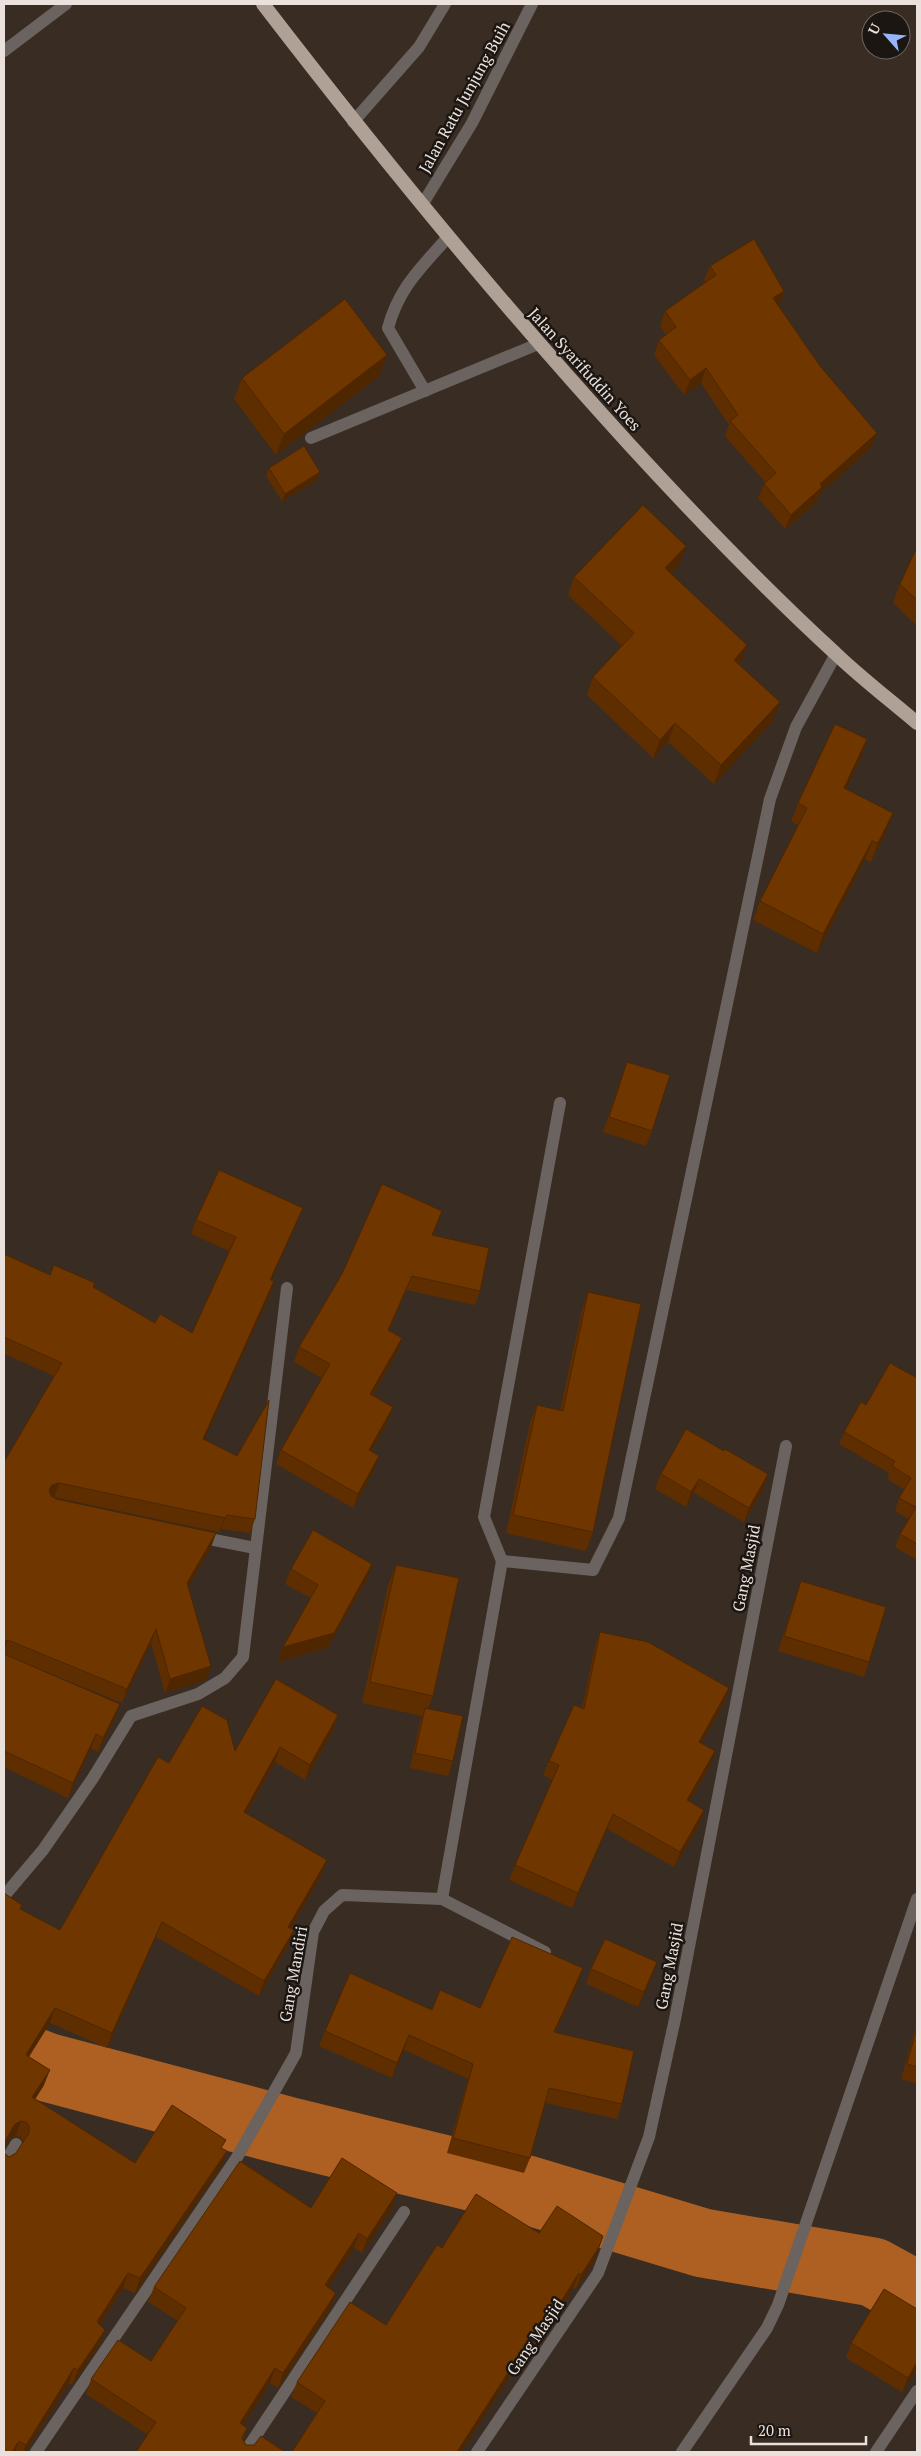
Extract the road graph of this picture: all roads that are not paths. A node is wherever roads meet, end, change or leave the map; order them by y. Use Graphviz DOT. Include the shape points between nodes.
graph roads {
  1 [pos="66,4"];
  2 [pos="263,4"];
  3 [pos="445,4"];
  4 [pos="532,4"];
  5 [pos="4,50"];
  6 [pos="353,122"];
  7 [pos="422,205"];
  8 [pos="448,237"];
  9 [pos="538,344"];
  10 [pos="425,391"];
  11 [pos="311,438"];
  12 [pos="836,654"];
  13 [pos="917,723"];
  14 [pos="560,1103"];
  15 [pos="287,1288"];
  16 [pos="786,1446"];
  17 [pos="182,1534"];
  18 [pos="255,1548"];
  19 [pos="502,1561"];
  20 [pos="4,1896"];
  21 [pos="442,1899"];
  22 [pos="917,1899"];
  23 [pos="552,1956"];
  24 [pos="16,2144"];
  25 [pos="4,2164"];
  26 [pos="404,2212"];
  27 [pos="917,2390"];
  28 [pos="36,2452"];
  29 [pos="246,2452"];
  30 [pos="477,2452"];
  31 [pos="682,2452"];
  32 [pos="876,2452"];
  1 -- 5 [label="street"];
  2 -- 6 [label="highway, Jalan Syarifuddin Yoes"];
  3 -- 6 [label="street" via="419,47"];
  4 -- 7 [label="street, Jalan Ratu Junjung Buih" via="472,123"];
  6 -- 7 [label="highway, Jalan Syarifuddin Yoes"];
  7 -- 8 [label="highway, Jalan Syarifuddin Yoes"];
  8 -- 9 [label="highway, Jalan Syarifuddin Yoes"];
  8 -- 10 [label="street" via="404,287 393,308 388,328"];
  9 -- 10 [label="street"];
  9 -- 12 [label="highway, Jalan Syarifuddin Yoes" via="696,517"];
  10 -- 11 [label="street"];
  12 -- 13 [label="highway, Jalan Syarifuddin Yoes"];
  12 -- 19 [label="street" via="796,727 770,799 620,1518 593,1570"];
  14 -- 19 [label="street" via="484,1517"];
  15 -- 18 [label="street"];
  16 -- 30 [label="street, Gang Masjid" via="649,2138 598,2272"];
  17 -- 18 [label="street"];
  18 -- 20 [label="street" via="243,1658 225,1678 198,1694 126,1714 93,1778 43,1850"];
  19 -- 21 [label="street"];
  21 -- 23 [label="street, Gang Mandiri"];
  21 -- 28 [label="street, Gang Mandiri" via="342,1895 324,1911 313,1932 296,2053 236,2159"];
  22 -- 31 [label="street" via="778,2305 766,2328"];
  24 -- 25 [label="street"];
  26 -- 29 [label="street"];
  27 -- 32 [label="street"];
}
